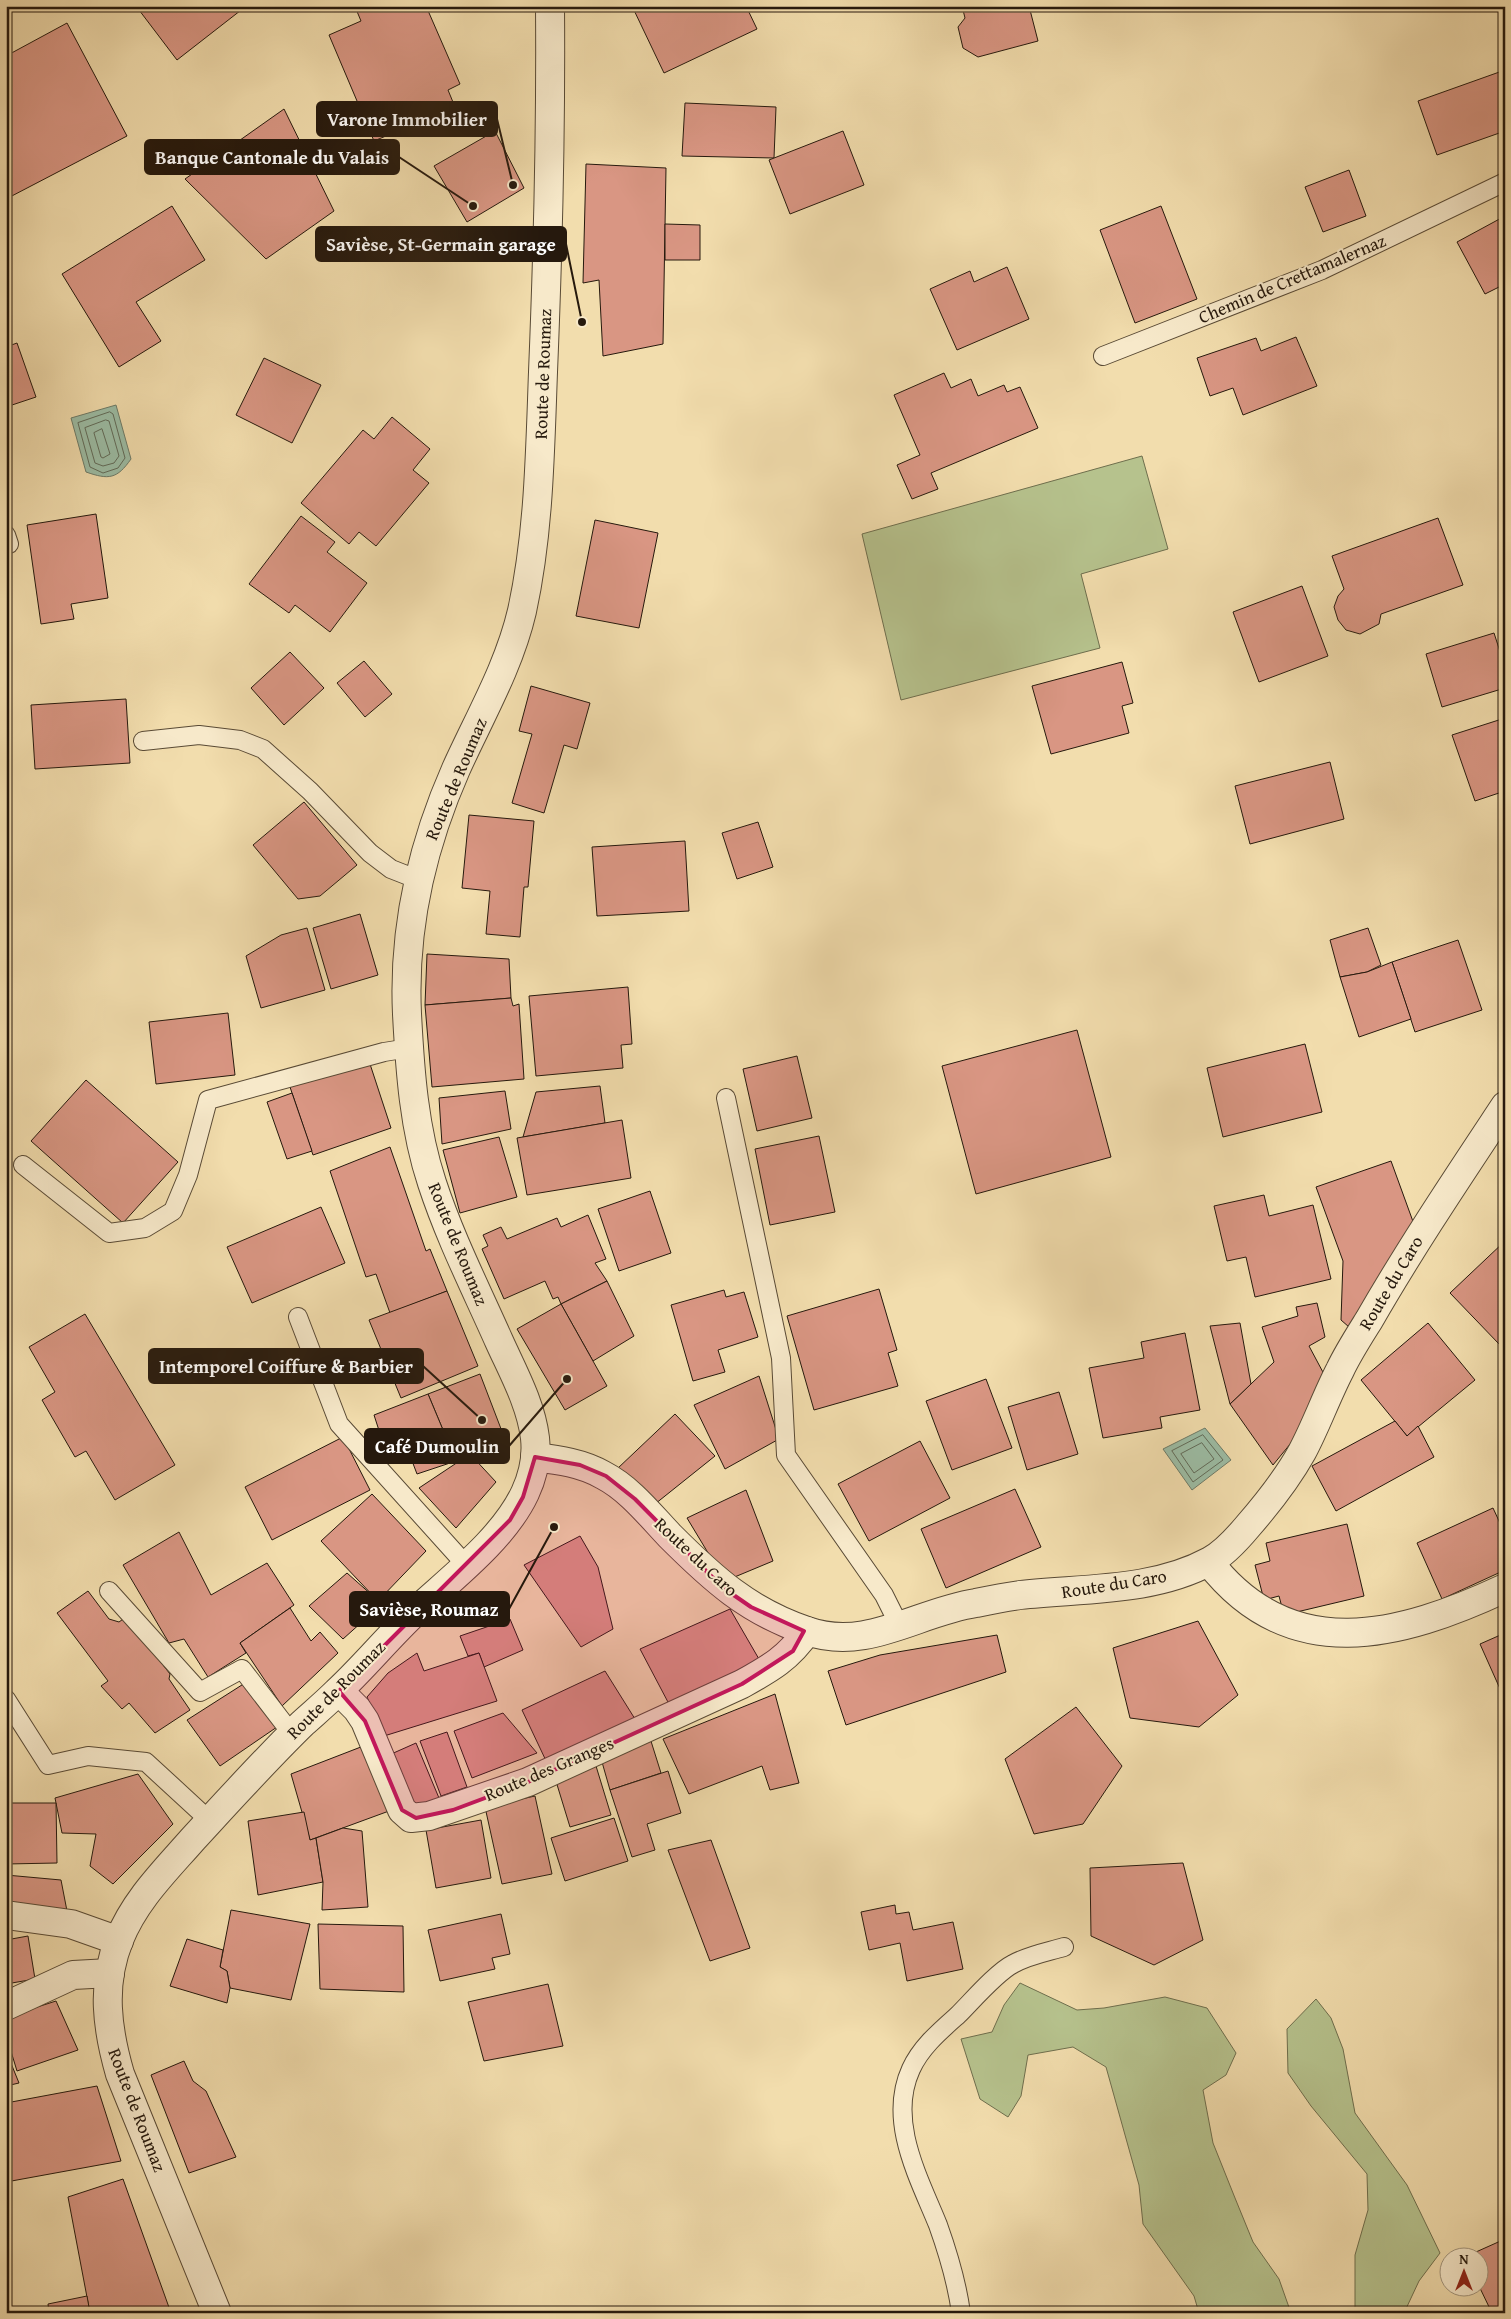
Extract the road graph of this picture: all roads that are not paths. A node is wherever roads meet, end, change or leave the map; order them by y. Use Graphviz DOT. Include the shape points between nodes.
graph roads {
  1 [pos="550,6"];
  2 [pos="1505,182"];
  3 [pos="1103,356"];
  4 [pos="6,535"];
  5 [pos="6,544"];
  6 [pos="143,740"];
  7 [pos="419,880"];
  8 [pos="410,1048"];
  9 [pos="726,1098"];
  10 [pos="1505,1106"];
  11 [pos="23,1164"];
  12 [pos="298,1318"];
  13 [pos="535,1457"];
  14 [pos="1209,1562"];
  15 [pos="466,1564"];
  16 [pos="1505,1588"];
  17 [pos="109,1591"];
  18 [pos="899,1625"];
  19 [pos="806,1631"];
  20 [pos="339,1691"];
  21 [pos="6,1699"];
  22 [pos="292,1734"];
  23 [pos="210,1821"];
  24 [pos="6,1915"];
  25 [pos="119,1941"];
  26 [pos="1064,1947"];
  27 [pos="110,1973"];
  28 [pos="6,2006"];
  29 [pos="217,2313"];
  30 [pos="961,2313"];
  1 -- 7 [label="street, Route de Roumaz" via="551,131 536,528 520,620 505,662 448,789"];
  2 -- 3 [label="lane, Chemin de Crettamalernaz" via="1322,270"];
  4 -- 5 [label="lane" via="9,544"];
  6 -- 7 [label="lane" via="199,734 240,740 263,749 310,791 370,853 391,869"];
  7 -- 8 [label="street, Route de Roumaz" via="408,954"];
  8 -- 11 [label="lane" via="384,1052 208,1100 188,1175 173,1211 145,1228 109,1233"];
  8 -- 13 [label="street, Route de Roumaz" via="418,1128 433,1185 454,1241 524,1399 534,1430"];
  9 -- 18 [label="lane" via="781,1358 786,1455 884,1595"];
  10 -- 14 [label="street, Route du Caro" via="1437,1209 1340,1369 1301,1453 1279,1489 1237,1538"];
  12 -- 15 [label="lane" via="339,1424"];
  13 -- 15 [label="street, Route de Roumaz" via="524,1497 510,1520"];
  13 -- 19 [label="street, Route du Caro" via="580,1465 606,1476 635,1499 722,1586 751,1607"];
  14 -- 16 [label="street" via="1237,1594 1263,1613 1295,1627 1329,1633 1375,1630 1420,1621"];
  14 -- 18 [label="street, Route du Caro" via="1179,1574 1134,1584 1070,1593 1021,1595 967,1604"];
  15 -- 20 [label="street, Route de Roumaz" via="405,1621"];
  17 -- 22 [label="lane" via="200,1692 242,1669"];
  18 -- 19 [label="street, Route du Caro" via="850,1639"];
  19 -- 20 [label="street, Route des Granges" via="793,1651 742,1684 528,1782 453,1810 416,1818 408,1817 402,1810 365,1721"];
  20 -- 22 [label="street, Route de Roumaz"];
  21 -- 23 [label="lane" via="48,1765 88,1756 146,1762"];
  22 -- 23 [label="street, Route de Roumaz"];
  23 -- 25 [label="street, Route de Roumaz" via="133,1909"];
  24 -- 25 [label="street" via="71,1924"];
  25 -- 27 [label="street, Route de Roumaz"];
  26 -- 30 [label="lane" via="1011,1964 936,2035 910,2070 903,2120 908,2151 951,2265"];
  27 -- 28 [label="street" via="73,1974"];
  27 -- 29 [label="street, Route de Roumaz" via="109,2037 120,2074"];
}
